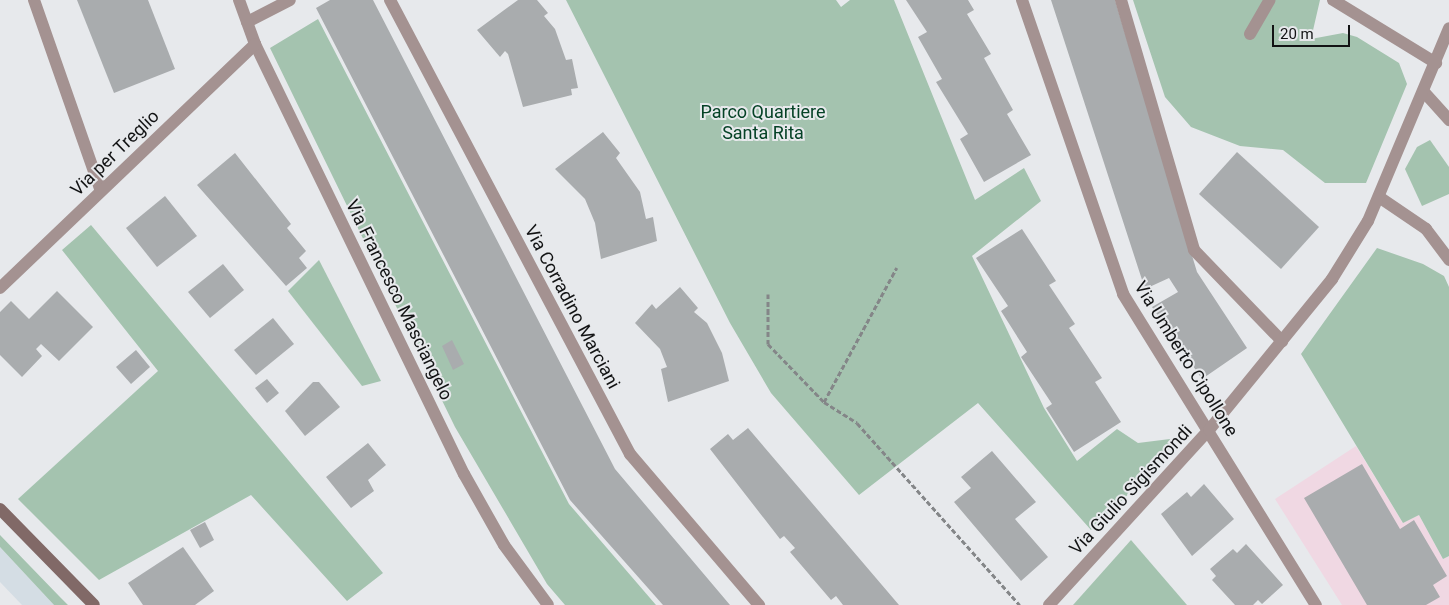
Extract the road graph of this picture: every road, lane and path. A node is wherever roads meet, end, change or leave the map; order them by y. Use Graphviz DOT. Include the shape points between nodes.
graph roads {
  1 [pos="34,0"];
  2 [pos="239,0"];
  3 [pos="290,0"];
  4 [pos="390,0"];
  5 [pos="1022,0"];
  6 [pos="1121,0"];
  7 [pos="1270,0"];
  8 [pos="1333,0"];
  9 [pos="247,22"];
  10 [pos="1449,28"];
  11 [pos="1250,34"];
  12 [pos="255,44"];
  13 [pos="1436,63"];
  14 [pos="1424,92"];
  15 [pos="1449,120"];
  16 [pos="101,191"];
  17 [pos="1379,197"];
  18 [pos="1449,260"];
  19 [pos="897,267"];
  20 [pos="0,288"];
  21 [pos="768,294"];
  22 [pos="1282,341"];
  23 [pos="824,402"];
  24 [pos="1209,430"];
  25 [pos="0,508"];
  26 [pos="94,605"];
  27 [pos="548,605"];
  28 [pos="759,605"];
  29 [pos="1020,605"];
  30 [pos="1048,605"];
  31 [pos="1316,605"];
  1 -- 16 [label="street"];
  2 -- 9 [label="street, Via Francesco Masciangelo"];
  3 -- 9 [label="street"];
  4 -- 28 [label="street, Via Corradino Marciani" via="630,454"];
  5 -- 24 [label="street, Via Umberto Cipollone" via="1123,294"];
  6 -- 22 [label="street" via="1194,250"];
  7 -- 11 [label="street"];
  8 -- 13 [label="street"];
  9 -- 12 [label="street, Via Francesco Masciangelo"];
  10 -- 13 [label="street, Via Giulio Sigismondi"];
  12 -- 16 [label="street, Via per Treglio"];
  12 -- 27 [label="street, Via Francesco Masciangelo" via="464,474 504,545"];
  13 -- 14 [label="street, Via Giulio Sigismondi"];
  14 -- 15 [label="street"];
  14 -- 17 [label="street, Via Giulio Sigismondi"];
  16 -- 20 [label="street, Via per Treglio"];
  17 -- 18 [label="street" via="1426,229"];
  17 -- 22 [label="street, Via Giulio Sigismondi" via="1332,279"];
  19 -- 23 [label="path"];
  21 -- 23 [label="path" via="768,344"];
  22 -- 24 [label="street, Via Giulio Sigismondi"];
  23 -- 29 [label="path" via="856,423"];
  24 -- 30 [label="street, Via Giulio Sigismondi"];
  24 -- 31 [label="street, Via Umberto Cipollone"];
  25 -- 26 [label="main road"];
}
